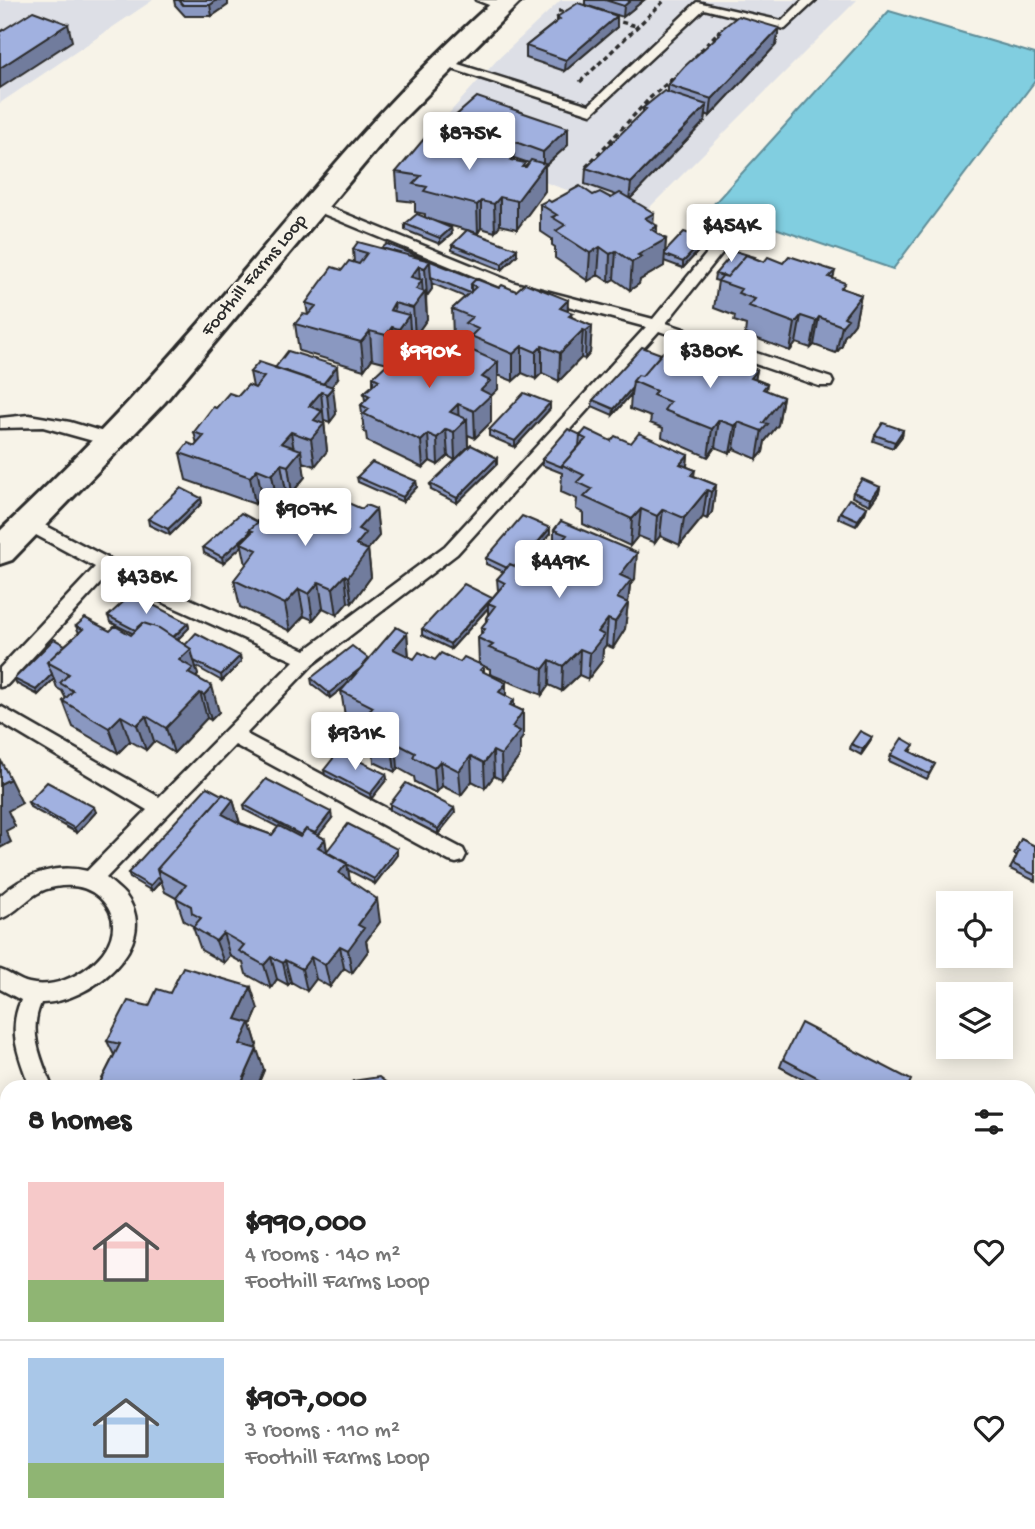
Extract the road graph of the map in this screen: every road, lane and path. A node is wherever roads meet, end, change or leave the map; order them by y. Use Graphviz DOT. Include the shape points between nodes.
graph roads {
  1 [pos="665,0"];
  2 [pos="810,0"];
  3 [pos="498,2"];
  4 [pos="558,11"];
  5 [pos="572,11"];
  6 [pos="613,19"];
  7 [pos="723,23"];
  8 [pos="636,26"];
  9 [pos="440,62"];
  10 [pos="689,63"];
  11 [pos="680,72"];
  12 [pos="577,85"];
  13 [pos="586,167"];
  14 [pos="314,205"];
  15 [pos="717,250"];
  16 [pos="656,325"];
  17 [pos="825,382"];
  18 [pos="0,423"];
  19 [pos="111,440"];
  20 [pos="29,524"];
  21 [pos="0,551"];
  22 [pos="107,565"];
  23 [pos="307,659"];
  24 [pos="0,680"];
  25 [pos="0,713"];
  26 [pos="234,736"];
  27 [pos="163,809"];
  28 [pos="456,855"];
  29 [pos="91,880"];
  30 [pos="0,910"];
  31 [pos="0,979"];
  32 [pos="34,995"];
  33 [pos="38,1080"];
  1 -- 8 [label="path"];
  2 -- 9 [label="lane" via="785,25 701,5 591,110"];
  3 -- 9 [label="street, Foothill Farms Loop"];
  4 -- 5 [label="path"];
  6 -- 8 [label="path"];
  7 -- 10 [label="path"];
  8 -- 12 [label="path"];
  9 -- 14 [label="street, Foothill Farms Loop"];
  11 -- 13 [label="path"];
  14 -- 16 [label="lane" via="510,286"];
  14 -- 19 [label="street, Foothill Farms Loop" via="201,342"];
  15 -- 16 [label="lane"];
  16 -- 17 [label="lane"];
  16 -- 23 [label="lane" via="452,550"];
  18 -- 19 [label="lane" via="35,420"];
  19 -- 20 [label="street, Foothill Farms Loop"];
  20 -- 21 [label="street, Foothill Farms Loop"];
  20 -- 22 [label="lane"];
  22 -- 23 [label="lane"];
  22 -- 24 [label="lane"];
  23 -- 26 [label="lane"];
  25 -- 27 [label="lane"];
  26 -- 27 [label="lane"];
  26 -- 28 [label="lane"];
  27 -- 29 [label="lane"];
  29 -- 30 [label="lane" via="49,878 10,898"];
  29 -- 32 [label="lane" via="108,890 121,912 122,940 113,959 79,988"];
  31 -- 32 [label="lane" via="15,990"];
  32 -- 33 [label="lane" via="24,1013 22,1034"];
}
